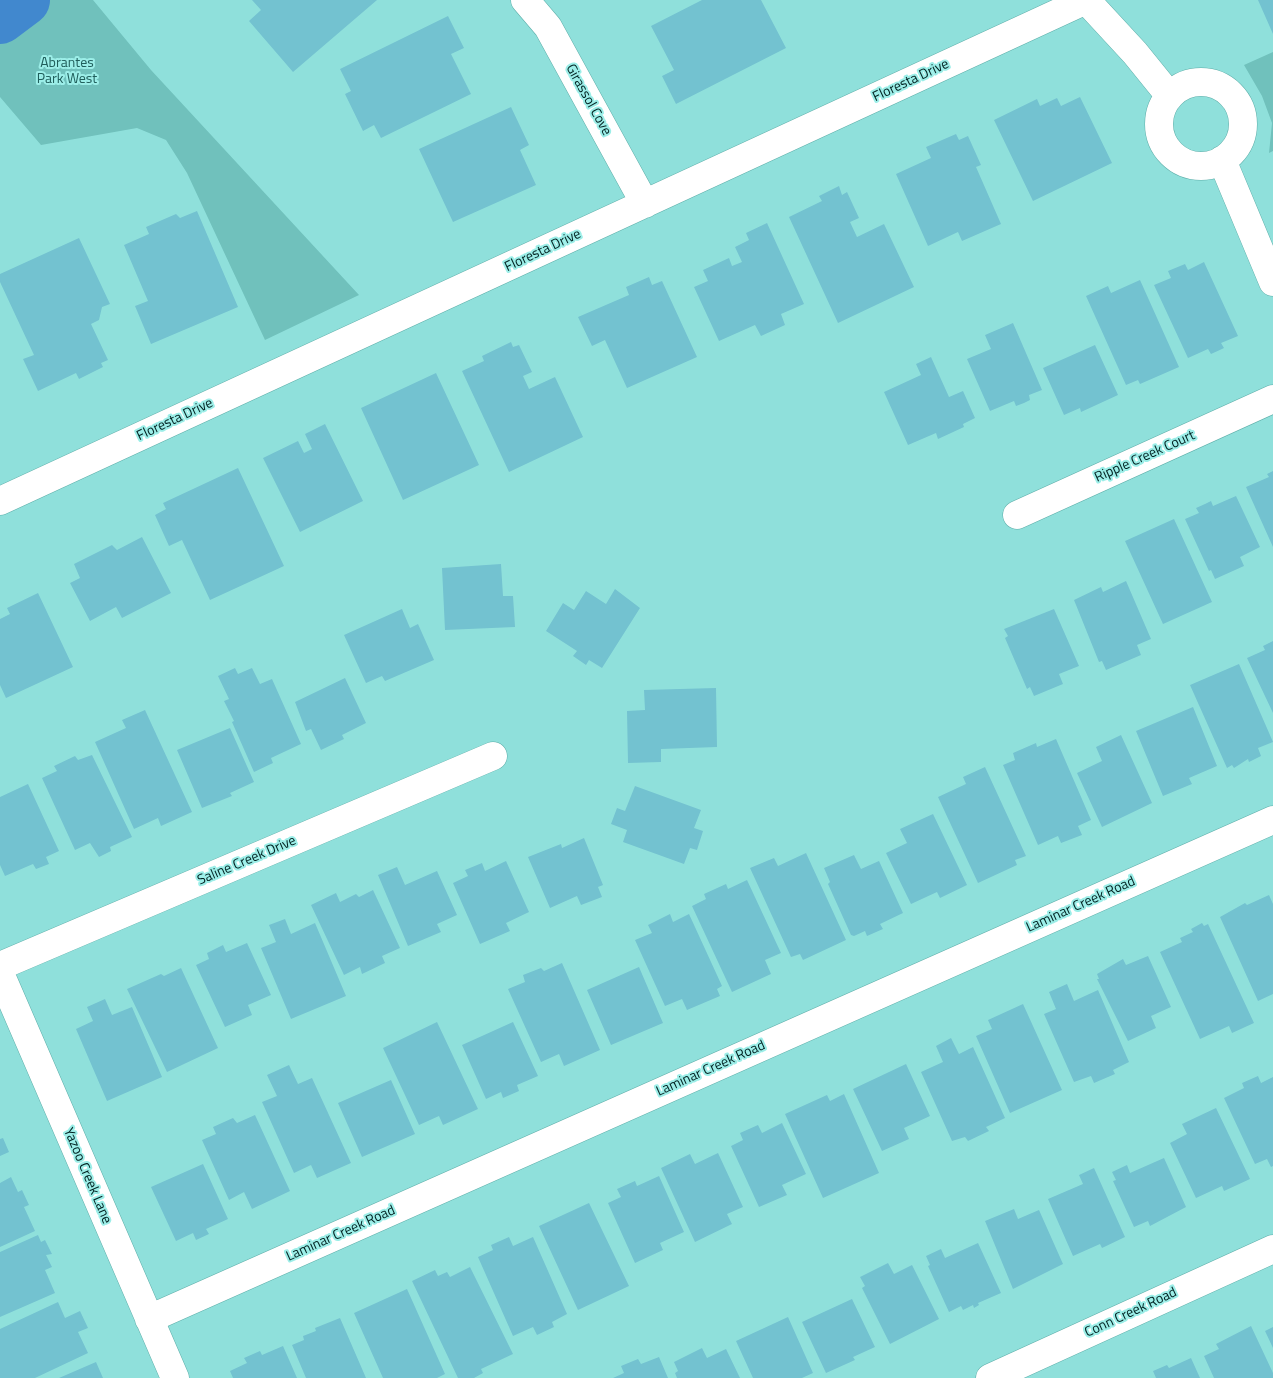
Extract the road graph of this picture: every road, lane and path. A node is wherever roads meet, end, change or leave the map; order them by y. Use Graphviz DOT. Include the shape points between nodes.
graph roads {
  1 [pos="525,0"];
  2 [pos="1086,0"];
  3 [pos="1169,95"];
  4 [pos="1222,160"];
  5 [pos="645,204"];
  6 [pos="1273,282"];
  7 [pos="1273,399"];
  8 [pos="0,501"];
  9 [pos="1017,515"];
  10 [pos="494,756"];
  11 [pos="1273,820"];
  12 [pos="0,966"];
  13 [pos="0,973"];
  14 [pos="1273,1249"];
  15 [pos="149,1319"];
  16 [pos="175,1378"];
  17 [pos="990,1378"];
  1 -- 5 [label="street, Girassol Cove" via="548,27"];
  2 -- 3 [label="street"];
  2 -- 5 [label="street, Floresta Drive"];
  3 -- 4 [label="street" via="1158,119 1164,145 1173,155 1197,166"];
  3 -- 4 [label="street" via="1181,86 1209,82 1223,87 1234,97 1241,109 1243,124 1233,150"];
  4 -- 6 [label="street"];
  5 -- 8 [label="street, Floresta Drive"];
  7 -- 9 [label="street, Ripple Creek Court"];
  10 -- 12 [label="street, Saline Creek Drive"];
  11 -- 15 [label="street, Laminar Creek Road"];
  13 -- 15 [label="street, Yazoo Creek Lane"];
  14 -- 17 [label="street, Conn Creek Road"];
  15 -- 16 [label="street, Yazoo Creek Lane"];
}
